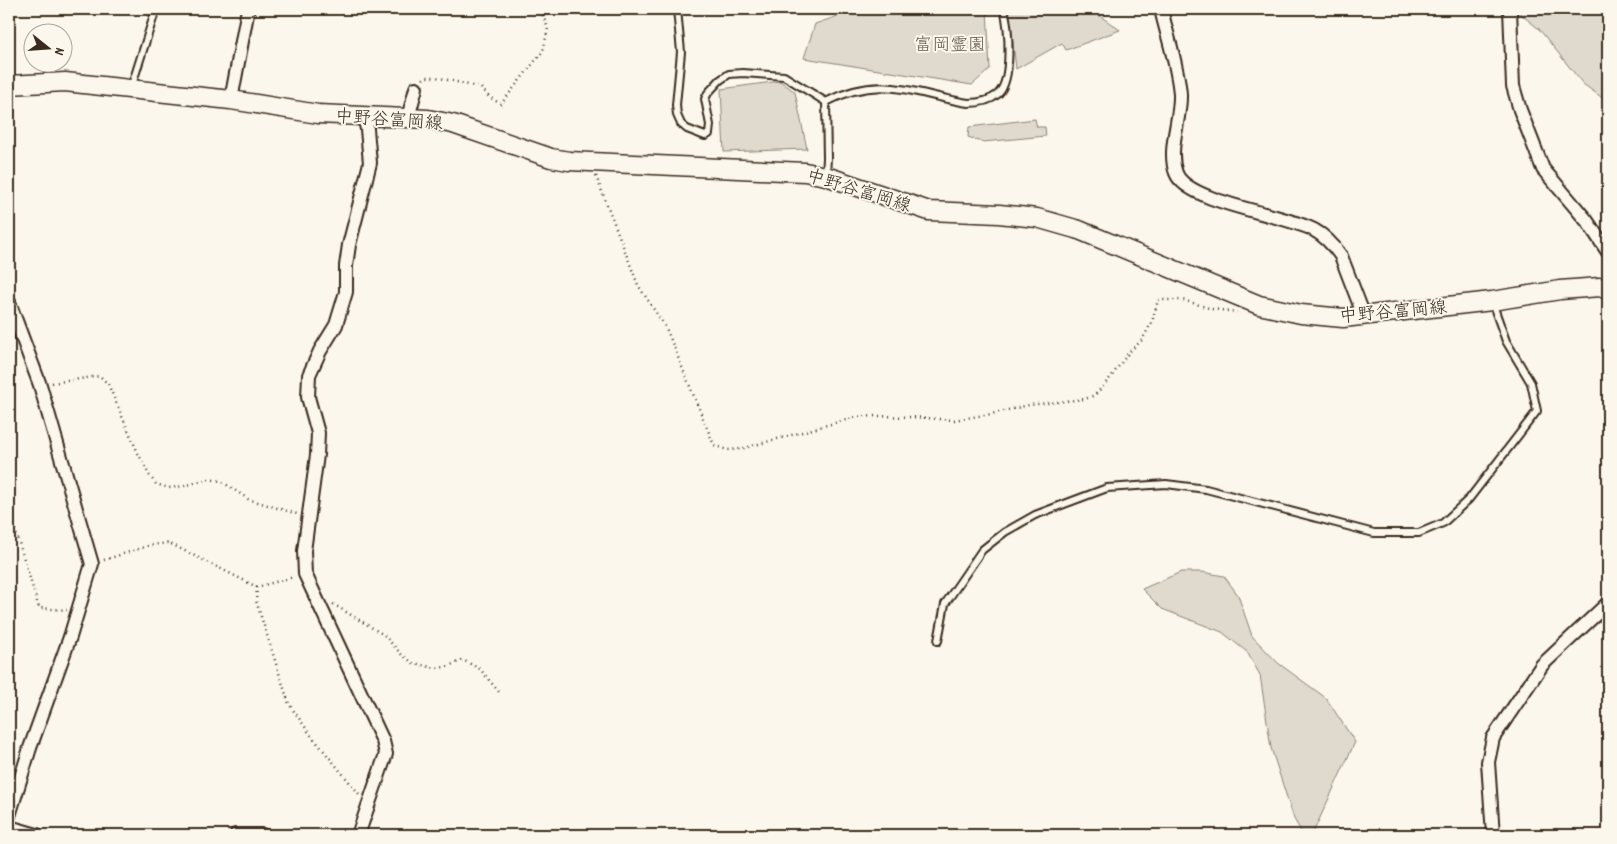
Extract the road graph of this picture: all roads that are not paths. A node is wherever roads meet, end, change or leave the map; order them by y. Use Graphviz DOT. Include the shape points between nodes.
graph roads {
  1 [pos="156,9"];
  2 [pos="248,9"];
  3 [pos="677,9"];
  4 [pos="1004,9"];
  5 [pos="1161,9"];
  6 [pos="1510,9"];
  7 [pos="9,85"];
  8 [pos="416,88"];
  9 [pos="131,90"];
  10 [pos="231,100"];
  11 [pos="826,102"];
  12 [pos="364,117"];
  13 [pos="408,118"];
  14 [pos="826,176"];
  15 [pos="1608,252"];
  16 [pos="1608,290"];
  17 [pos="1492,301"];
  18 [pos="9,302"];
  19 [pos="1364,316"];
  20 [pos="1608,603"];
  21 [pos="938,641"];
  22 [pos="9,816"];
  23 [pos="9,827"];
  24 [pos="37,835"];
  25 [pos="236,835"];
  26 [pos="262,835"];
  27 [pos="358,835"];
  28 [pos="1494,835"];
  1 -- 9 [label="lane"];
  2 -- 10 [label="street"];
  3 -- 11 [label="lane" via="680,52 676,105 681,124 687,129 705,136 709,134 705,99 713,86 729,74 784,76"];
  4 -- 11 [label="lane" via="1008,39 1006,79 999,93 990,99 968,103 896,87 882,87 852,91"];
  5 -- 19 [label="street" via="1178,74 1180,106 1173,154 1176,174 1181,182 1196,193 1313,229 1341,256"];
  6 -- 15 [label="street" via="1513,86 1543,168"];
  7 -- 9 [label="main road, 中野谷富岡線" via="65,82"];
  8 -- 13 [label="street"];
  9 -- 10 [label="main road, 中野谷富岡線"];
  10 -- 12 [label="main road, 中野谷富岡線" via="318,114"];
  11 -- 14 [label="lane"];
  12 -- 13 [label="main road, 中野谷富岡線"];
  12 -- 27 [label="street" via="370,164 349,245 346,292 336,325 309,375 308,398 318,434 304,551 305,574 383,741 386,754"];
  13 -- 14 [label="main road, 中野谷富岡線" via="453,124 550,158 590,163 805,172"];
  14 -- 19 [label="main road, 中野谷富岡線" via="929,211 1037,218 1079,230 1259,305 1344,318"];
  16 -- 17 [label="main road, 中野谷富岡線" via="1560,290"];
  17 -- 19 [label="main road, 中野谷富岡線"];
  17 -- 21 [label="lane" via="1506,341 1531,384 1537,411 1469,499 1443,523 1418,533 1374,534 1206,489 1166,484 1107,488 1035,514 982,550 945,604"];
  18 -- 22 [label="street" via="40,385 92,564"];
  20 -- 28 [label="street" via="1542,665 1494,738 1488,762"];
  23 -- 24 [label="street"];
  25 -- 26 [label="street"];
}
